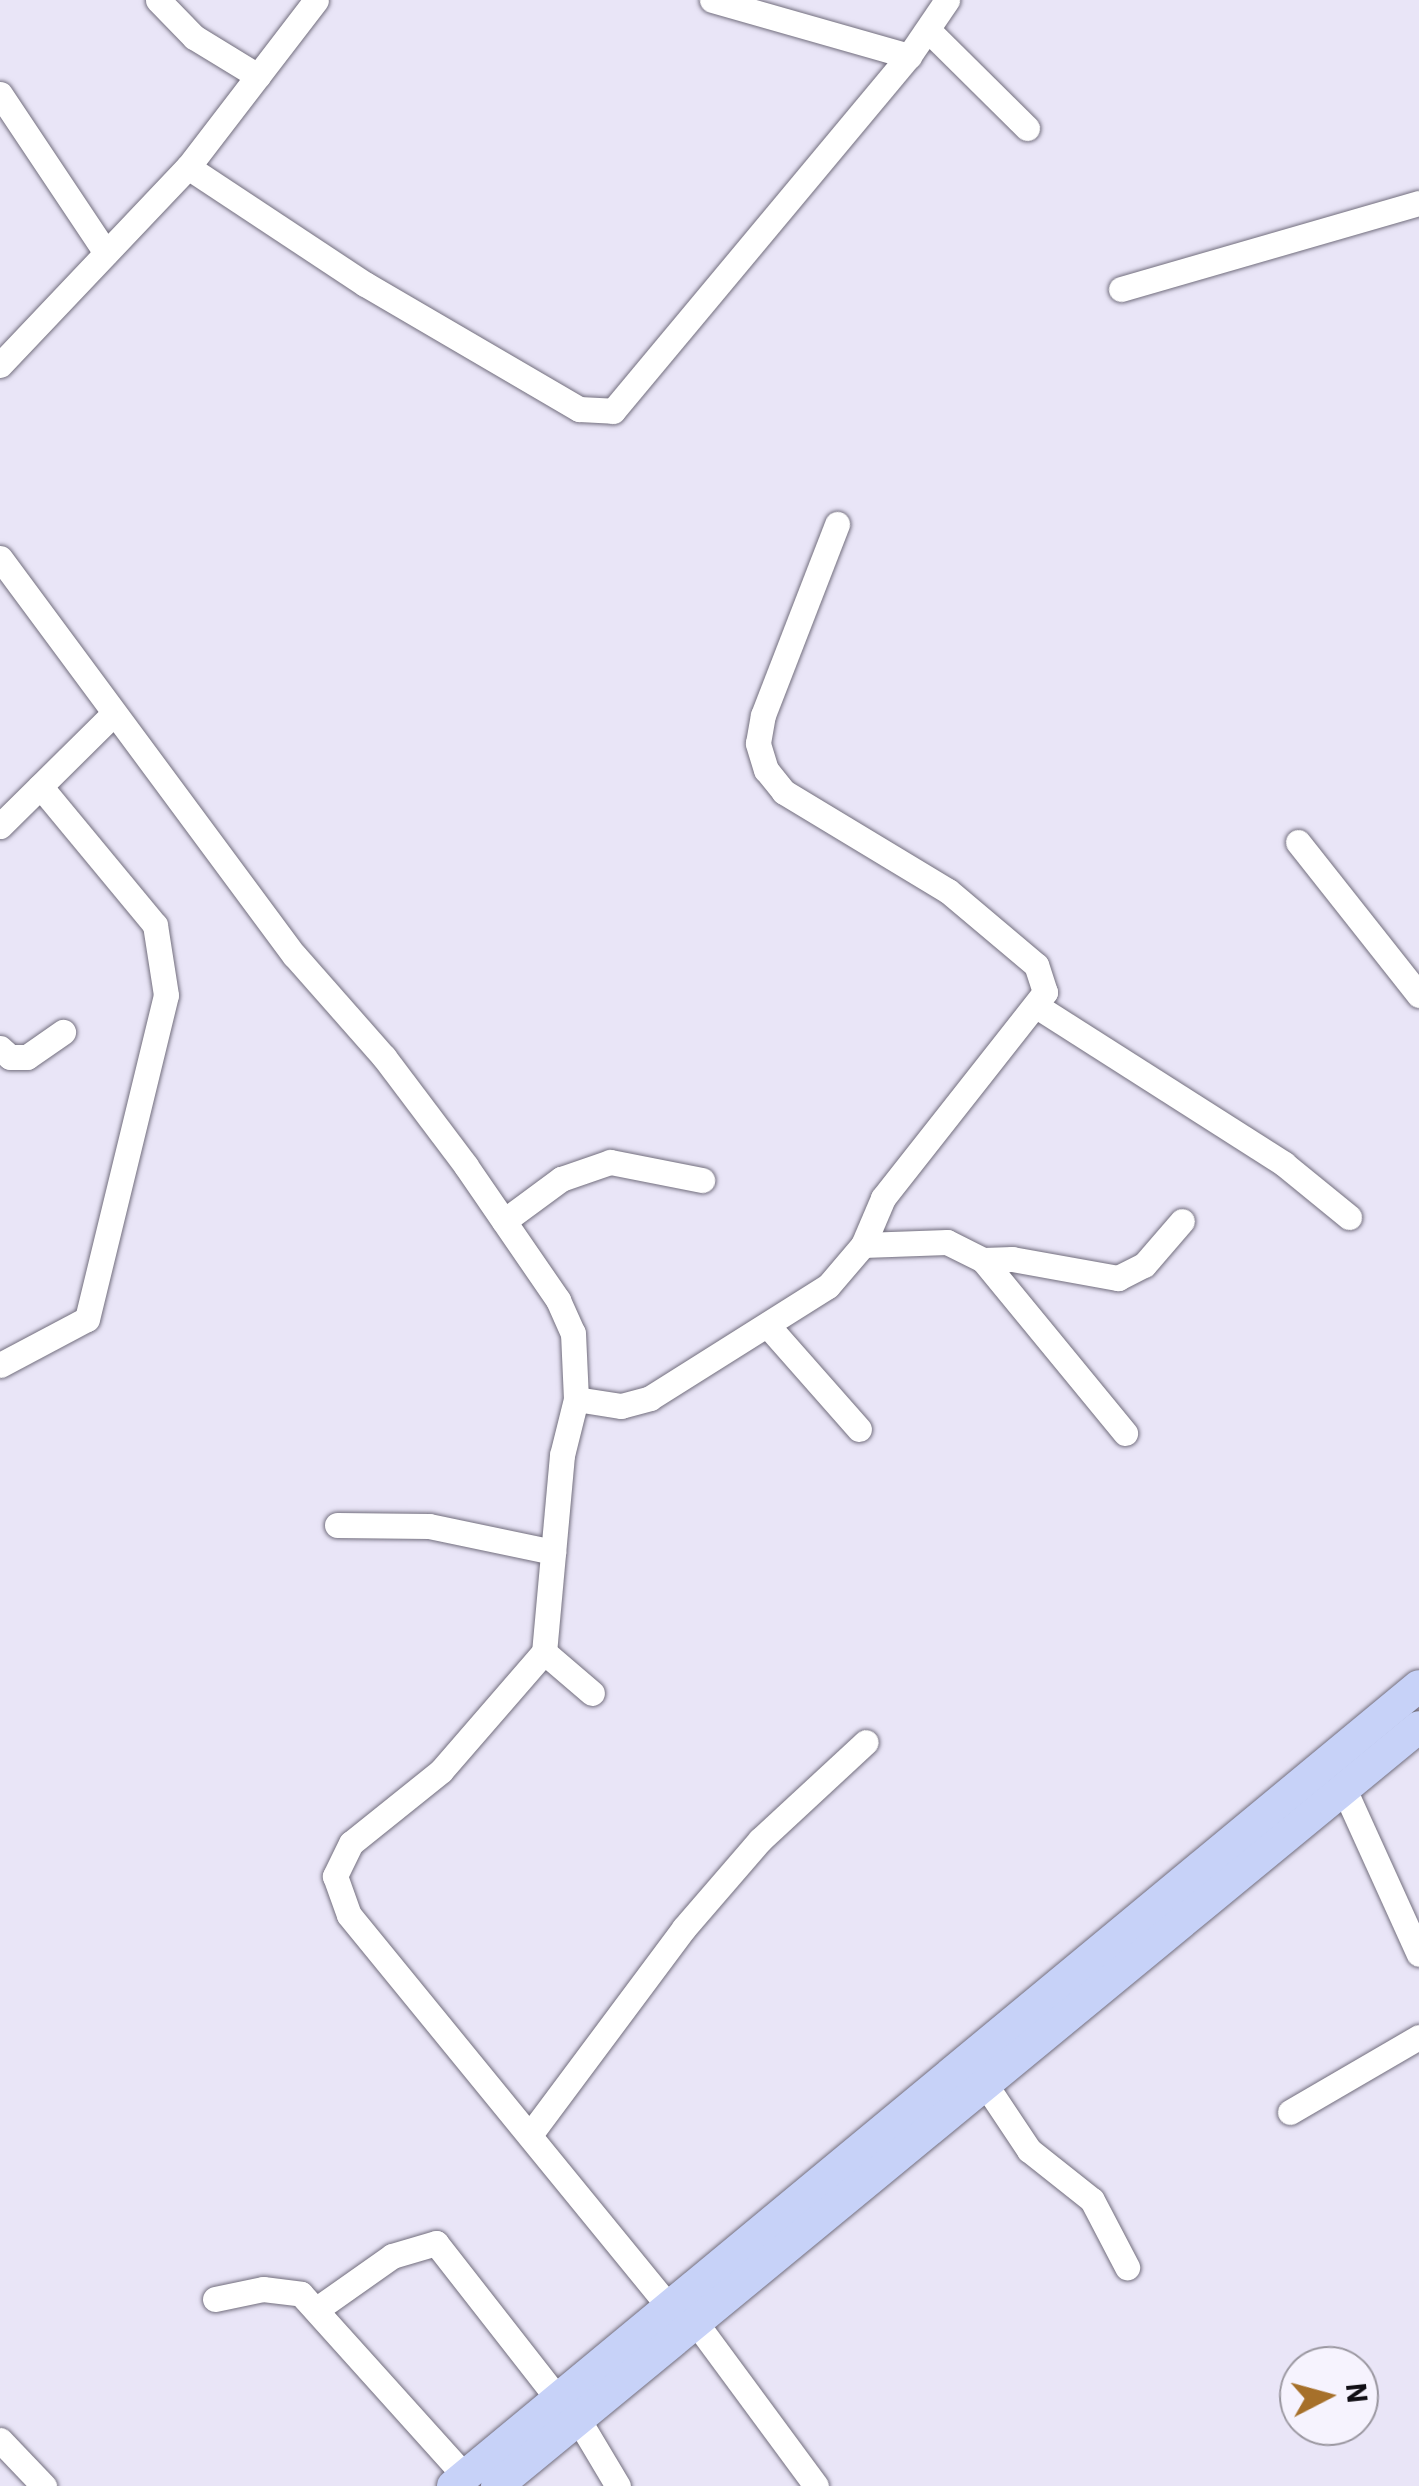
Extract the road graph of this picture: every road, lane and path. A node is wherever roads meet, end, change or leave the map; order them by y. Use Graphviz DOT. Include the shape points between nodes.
graph roads {
  1 [pos="158,0"];
  2 [pos="316,0"];
  3 [pos="712,0"];
  4 [pos="947,0"];
  5 [pos="929,31"];
  6 [pos="909,56"];
  7 [pos="258,76"];
  8 [pos="0,94"];
  9 [pos="1027,128"];
  10 [pos="188,167"];
  11 [pos="1419,203"];
  12 [pos="106,253"];
  13 [pos="1121,289"];
  14 [pos="0,365"];
  15 [pos="837,524"];
  16 [pos="0,558"];
  17 [pos="112,715"];
  18 [pos="40,786"];
  19 [pos="0,826"];
  20 [pos="1298,842"];
  21 [pos="1419,995"];
  22 [pos="1038,1007"];
  23 [pos="64,1032"];
  24 [pos="0,1048"];
  25 [pos="702,1180"];
  26 [pos="1349,1216"];
  27 [pos="504,1221"];
  28 [pos="1182,1221"];
  29 [pos="863,1245"];
  30 [pos="984,1260"];
  31 [pos="770,1327"];
  32 [pos="0,1365"];
  33 [pos="576,1399"];
  34 [pos="859,1430"];
  35 [pos="1125,1433"];
  36 [pos="337,1526"];
  37 [pos="554,1552"];
  38 [pos="544,1652"];
  39 [pos="1419,1686"];
  40 [pos="592,1693"];
  41 [pos="1419,1727"];
  42 [pos="866,1742"];
  43 [pos="1344,1789"];
  44 [pos="1419,1954"];
  45 [pos="1419,2037"];
  46 [pos="987,2087"];
  47 [pos="1290,2112"];
  48 [pos="532,2132"];
  49 [pos="1127,2266"];
  50 [pos="215,2299"];
  51 [pos="317,2309"];
  52 [pos="683,2316"];
  53 [pos="568,2409"];
  54 [pos="0,2440"];
  55 [pos="459,2481"];
  56 [pos="44,2486"];
  57 [pos="497,2486"];
  58 [pos="618,2486"];
  59 [pos="816,2486"];
  1 -- 7 [label="street" via="194,37"];
  2 -- 7 [label="street"];
  3 -- 6 [label="street"];
  4 -- 5 [label="street"];
  5 -- 6 [label="street"];
  5 -- 9 [label="street"];
  6 -- 10 [label="street" via="626,400 596,414 365,284"];
  7 -- 10 [label="street"];
  8 -- 12 [label="street"];
  10 -- 12 [label="street"];
  11 -- 13 [label="street"];
  12 -- 14 [label="street"];
  15 -- 22 [label="street" via="762,714 758,744 766,770 784,792 948,891 1036,965 1045,978"];
  16 -- 17 [label="street"];
  17 -- 18 [label="street"];
  17 -- 27 [label="street" via="295,956 384,1056"];
  18 -- 19 [label="street"];
  18 -- 32 [label="street" via="155,925 166,995 88,1319"];
  20 -- 21 [label="street"];
  22 -- 26 [label="street" via="1284,1164"];
  22 -- 29 [label="street" via="883,1198"];
  23 -- 24 [label="street" via="27,1057 10,1057"];
  25 -- 27 [label="street" via="637,1163 598,1165 561,1179"];
  27 -- 33 [label="street" via="573,1333"];
  28 -- 30 [label="street" via="1144,1265 1118,1278"];
  29 -- 30 [label="street" via="947,1242"];
  29 -- 31 [label="street" via="828,1286"];
  30 -- 35 [label="street"];
  31 -- 33 [label="street" via="650,1398 620,1406"];
  31 -- 34 [label="street"];
  33 -- 37 [label="street" via="562,1455"];
  36 -- 37 [label="street" via="429,1526"];
  37 -- 38 [label="street"];
  38 -- 40 [label="street"];
  38 -- 48 [label="street" via="440,1771 351,1844 335,1876 349,1915"];
  39 -- 52 [label="main road"];
  41 -- 43 [label="main road"];
  42 -- 48 [label="street" via="760,1840 684,1928"];
  43 -- 44 [label="street"];
  43 -- 46 [label="main road"];
  45 -- 47 [label="street"];
  46 -- 49 [label="street" via="1028,2150 1092,2200"];
  46 -- 52 [label="main road"];
  48 -- 52 [label="street"];
  50 -- 51 [label="street" via="283,2289"];
  51 -- 53 [label="street" via="392,2256 436,2243"];
  51 -- 55 [label="street"];
  52 -- 53 [label="main road"];
  52 -- 59 [label="street"];
  53 -- 55 [label="main road"];
  53 -- 57 [label="main road"];
  53 -- 58 [label="street"];
  54 -- 56 [label="street"];
}
